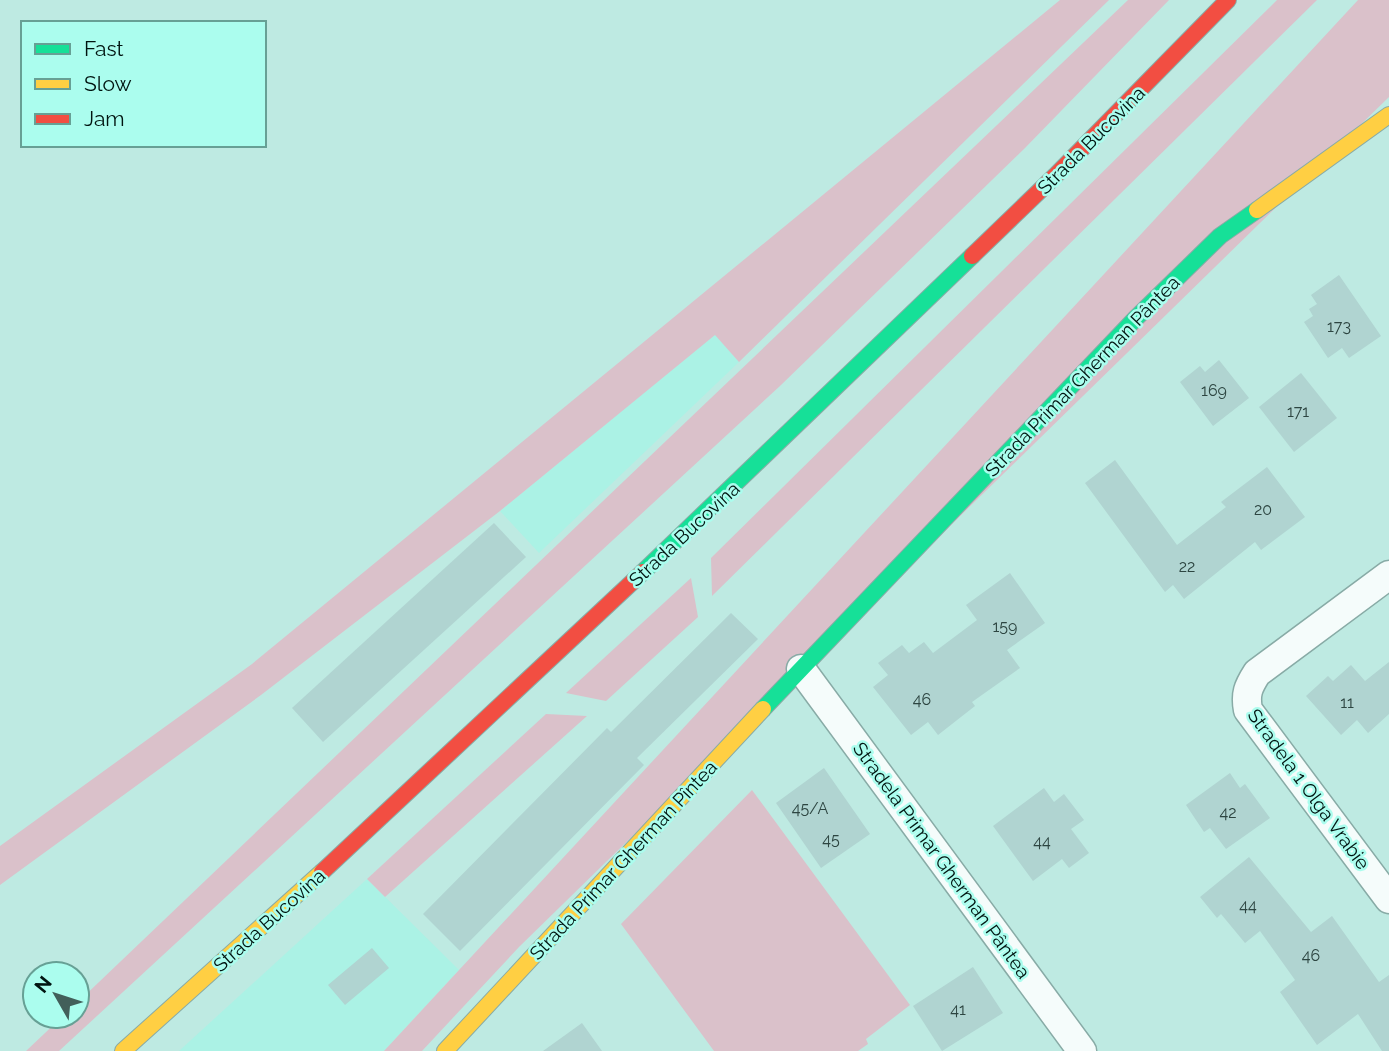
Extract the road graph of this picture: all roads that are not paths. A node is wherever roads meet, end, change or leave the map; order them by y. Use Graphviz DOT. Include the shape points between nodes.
graph roads {
  1 [pos="1228,0"];
  2 [pos="1389,115"];
  3 [pos="1389,575"];
  4 [pos="801,669"];
  5 [pos="1389,899"];
  6 [pos="123,1051"];
  7 [pos="445,1051"];
  8 [pos="1082,1051"];
  1 -- 6 [label="main road, Strada Bucovina" via="1055,176 736,486"];
  2 -- 4 [label="main road, Strada Primar Gherman Pântea" via="1220,236"];
  3 -- 5 [label="street, Stradela 1 Olga Vrabie" via="1257,673 1246,699 1248,710"];
  4 -- 7 [label="main road, Strada Primar Gherman Pîntea"];
  4 -- 8 [label="street, Stradela Primar Gherman Pântea"];
}
